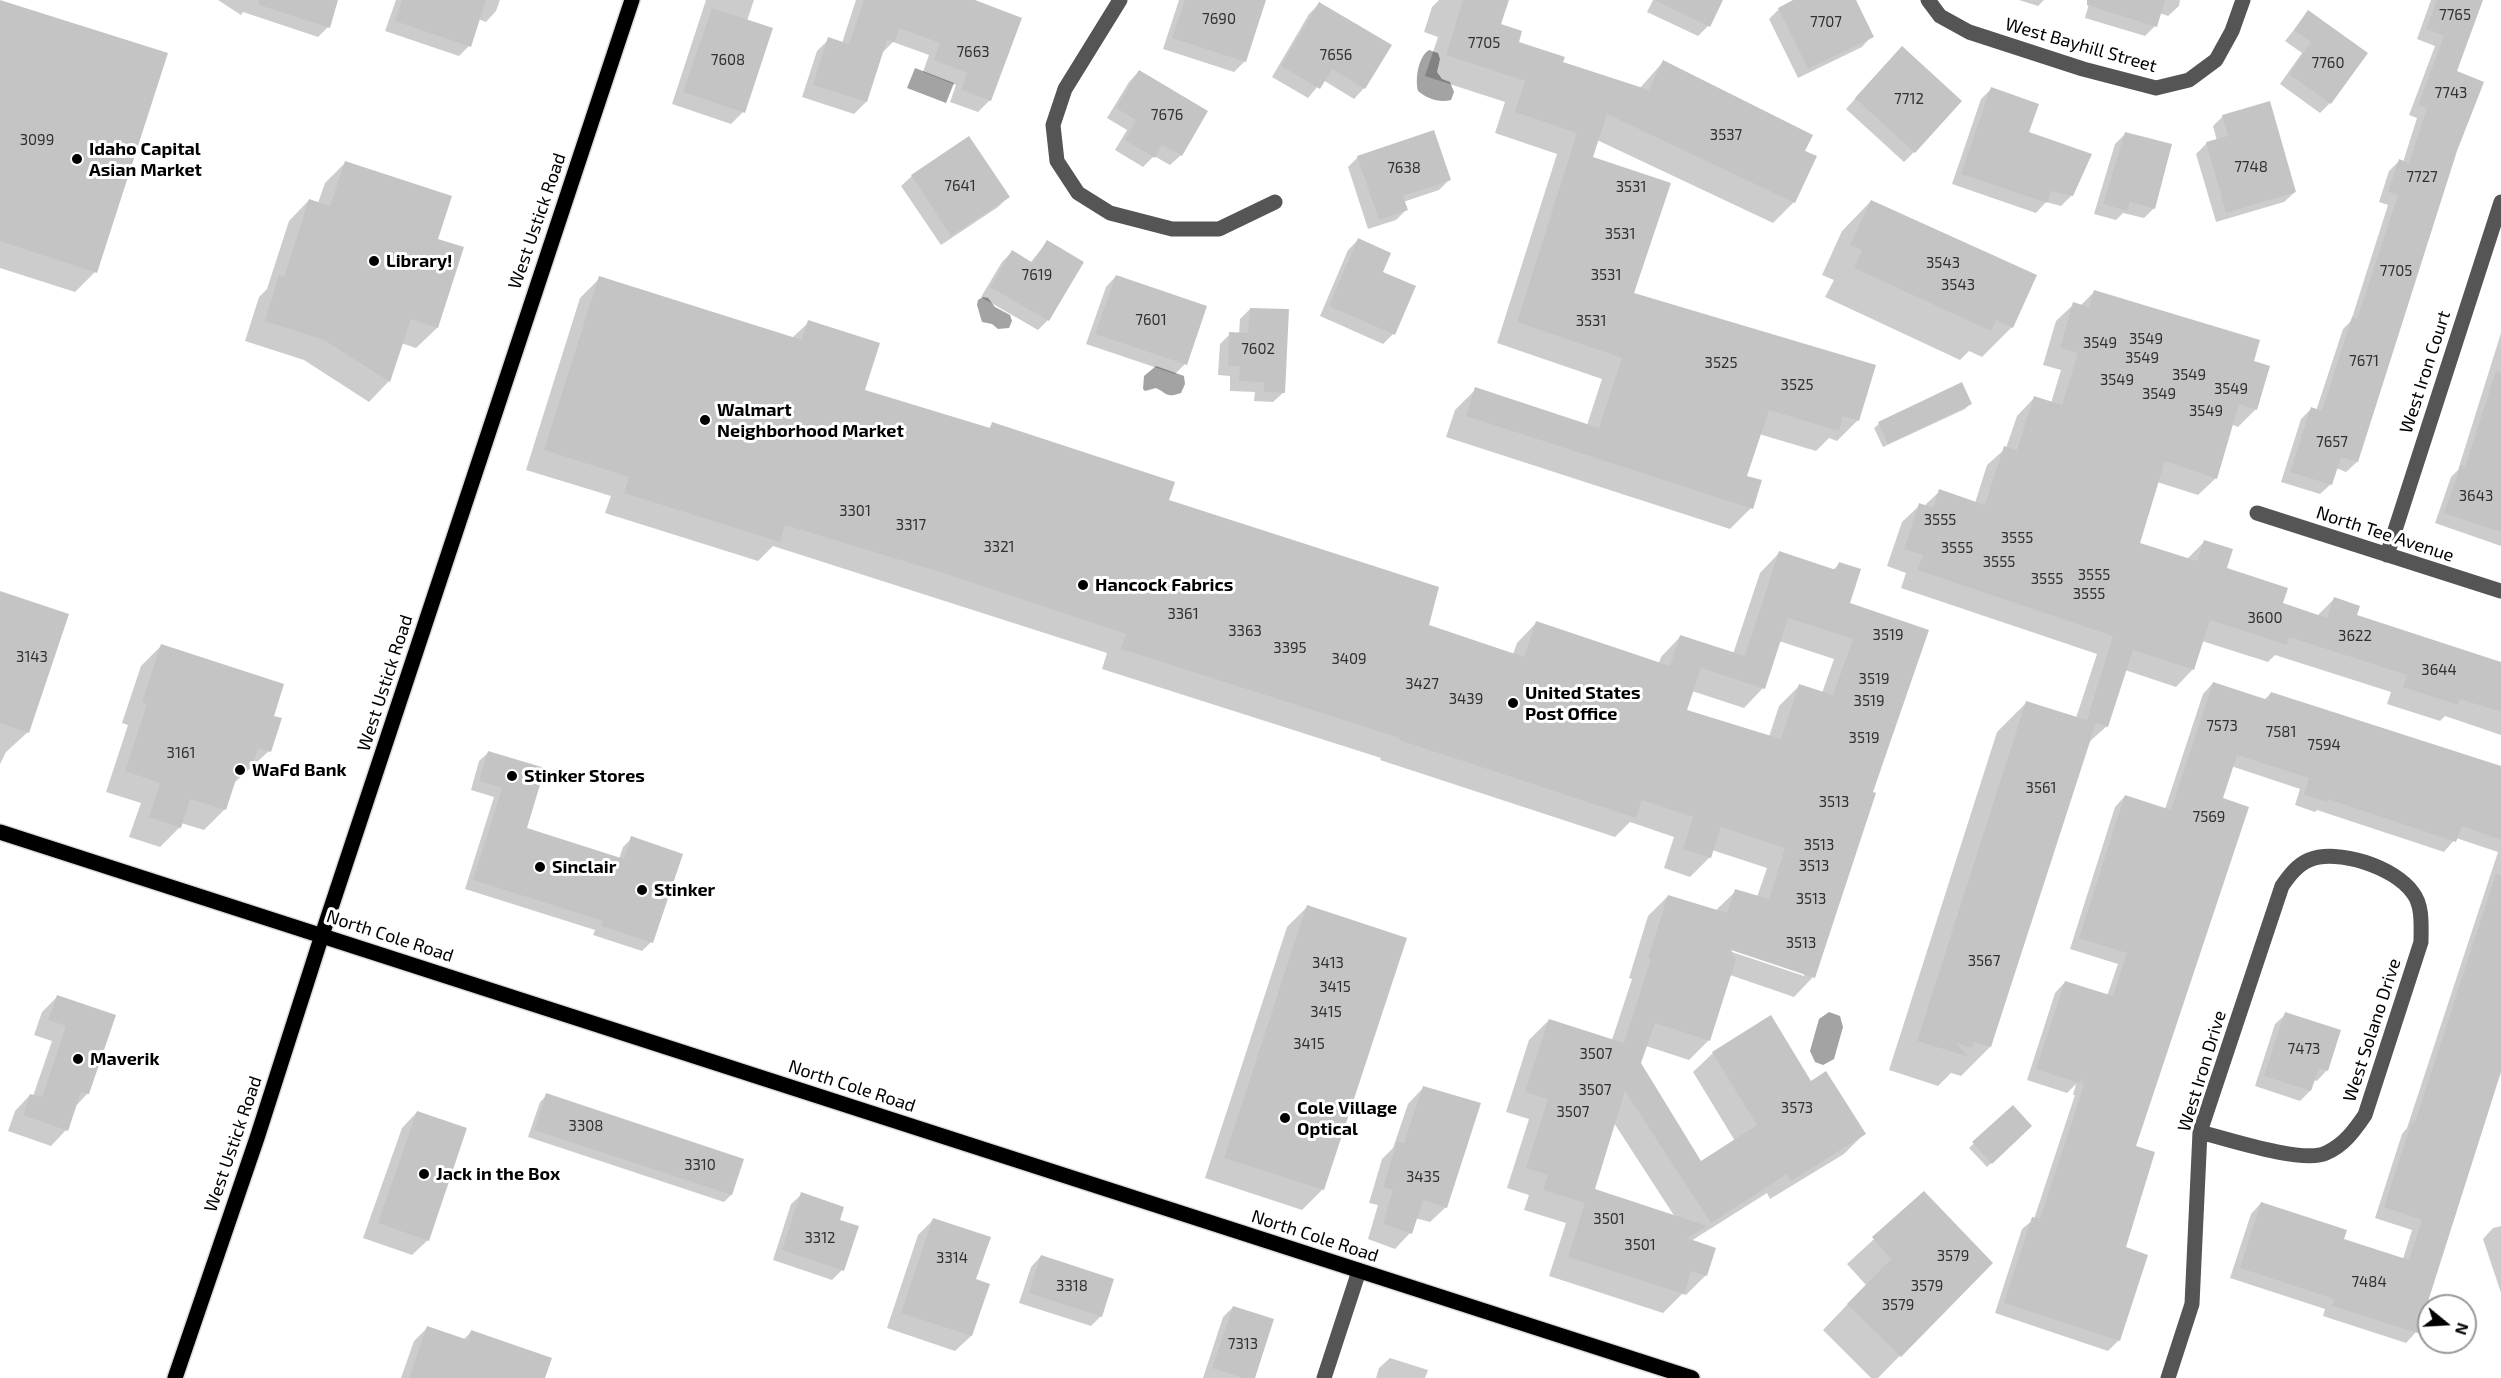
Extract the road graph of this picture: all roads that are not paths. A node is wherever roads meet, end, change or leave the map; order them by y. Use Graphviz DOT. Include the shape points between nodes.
graph roads {
  1 [pos="632,0"];
  2 [pos="1120,0"];
  3 [pos="1928,0"];
  4 [pos="2243,0"];
  5 [pos="1275,202"];
  6 [pos="2501,202"];
  7 [pos="2257,513"];
  8 [pos="2387,555"];
  9 [pos="2501,591"];
  10 [pos="0,832"];
  11 [pos="2307,861"];
  12 [pos="322,935"];
  13 [pos="2200,1132"];
  14 [pos="1359,1271"];
  15 [pos="175,1378"];
  16 [pos="1324,1378"];
  17 [pos="1692,1378"];
  18 [pos="2168,1378"];
  1 -- 12 [label="main road, West Ustick Road"];
  2 -- 5 [label="street" via="1065,89 1053,125 1057,161 1078,193 1110,213 1172,229 1219,229"];
  3 -- 4 [label="street, West Bayhill Street" via="1940,16 1969,32 2156,88 2189,80 2216,60"];
  6 -- 8 [label="street, West Iron Court"];
  7 -- 8 [label="street, North Tee Avenue"];
  8 -- 9 [label="street, North Tee Avenue"];
  10 -- 12 [label="main road, North Cole Road"];
  11 -- 13 [label="street, West Iron Drive" via="2282,886"];
  11 -- 13 [label="street, West Solano Drive" via="2325,856 2345,857 2385,870 2414,894 2421,917 2421,942 2365,1115 2348,1139 2325,1154 2304,1157"];
  12 -- 14 [label="main road, North Cole Road"];
  12 -- 15 [label="main road, West Ustick Road"];
  13 -- 18 [label="street, West Iron Drive" via="2192,1304"];
  14 -- 16 [label="street"];
  14 -- 17 [label="main road, North Cole Road"];
}
